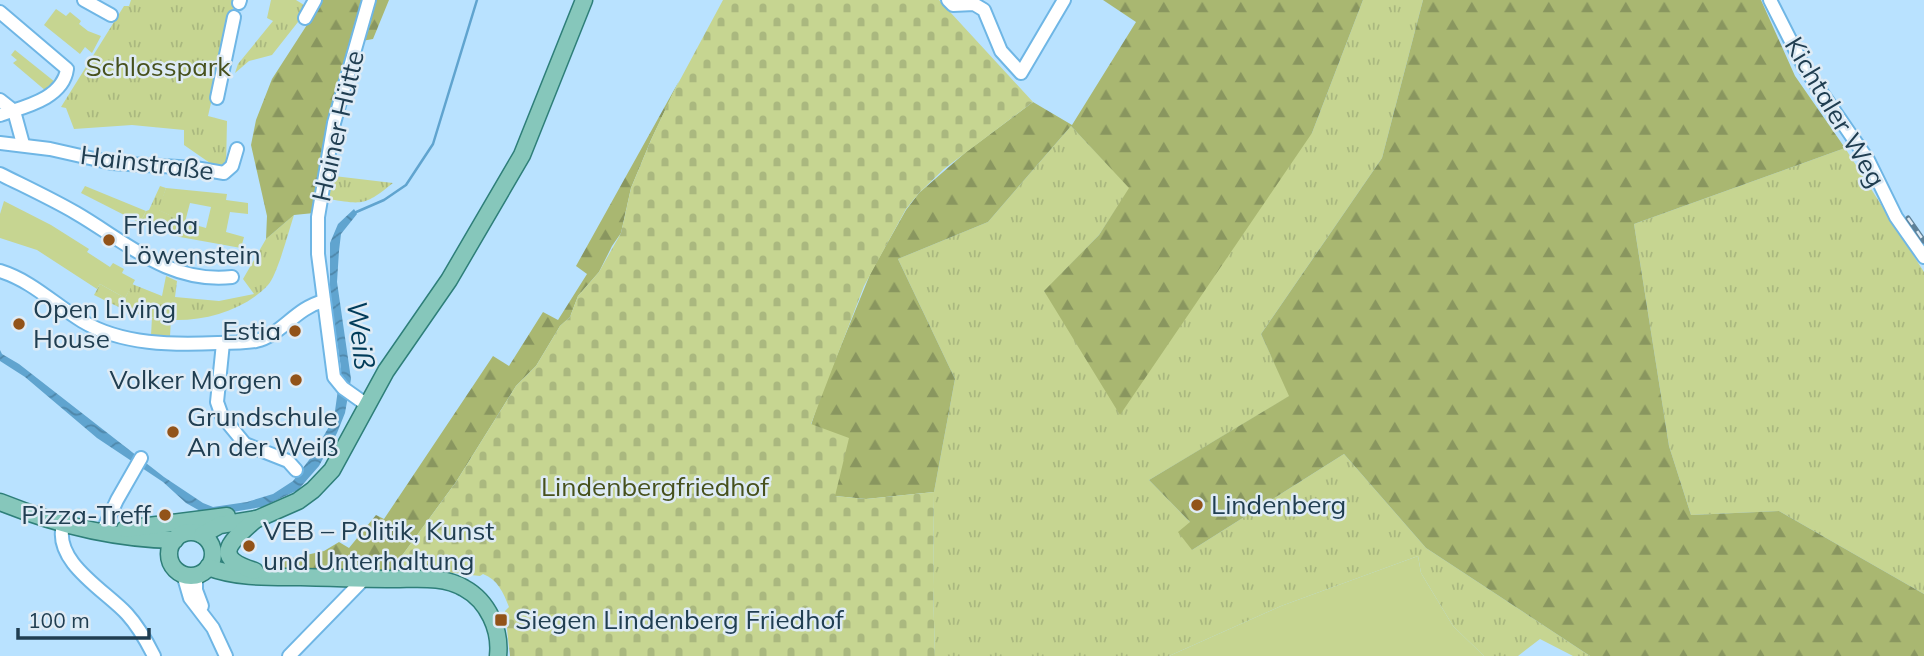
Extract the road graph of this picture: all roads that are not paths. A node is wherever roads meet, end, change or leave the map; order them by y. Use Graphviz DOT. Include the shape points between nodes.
graph roads {
  1 [pos="84,0"];
  2 [pos="315,0"];
  3 [pos="369,0"];
  4 [pos="584,0"];
  5 [pos="948,0"];
  6 [pos="1064,0"];
  7 [pos="1770,0"];
  8 [pos="0,12"];
  9 [pos="111,15"];
  10 [pos="234,17"];
  11 [pos="305,18"];
  12 [pos="217,98"];
  13 [pos="0,100"];
  14 [pos="14,111"];
  15 [pos="0,115"];
  16 [pos="0,143"];
  17 [pos="23,144"];
  18 [pos="237,149"];
  19 [pos="0,174"];
  20 [pos="1924,257"];
  21 [pos="0,271"];
  22 [pos="232,276"];
  23 [pos="324,301"];
  24 [pos="223,343"];
  25 [pos="367,405"];
  26 [pos="139,463"];
  27 [pos="296,470"];
  28 [pos="0,502"];
  29 [pos="255,518"];
  30 [pos="63,525"];
  31 [pos="104,528"];
  32 [pos="84,530"];
  33 [pos="171,552"];
  34 [pos="202,559"];
  35 [pos="277,577"];
  36 [pos="364,579"];
  37 [pos="154,656"];
  38 [pos="226,656"];
  39 [pos="289,656"];
  40 [pos="498,656"];
  1 -- 9 [label="street"];
  2 -- 11 [label="street"];
  3 -- 23 [label="street, Hainer Hütte" via="334,123 320,201 318,246"];
  4 -- 25 [label="main road" via="522,155 449,280"];
  5 -- 6 [label="street" via="984,10 1001,51 1021,73"];
  7 -- 20 [label="street, Kichtaler Weg" via="1804,67 1868,160 1896,218"];
  8 -- 14 [label="street" via="67,73 52,93"];
  10 -- 12 [label="street"];
  13 -- 14 [label="street"];
  14 -- 15 [label="street"];
  14 -- 17 [label="street"];
  16 -- 17 [label="street, Hainstraße"];
  17 -- 18 [label="street, Hainstraße" via="112,163 225,173"];
  19 -- 22 [label="street" via="151,260 204,277"];
  21 -- 24 [label="street" via="22,279 104,331 181,345"];
  23 -- 24 [label="street" via="304,308 268,336"];
  23 -- 25 [label="street, Hainer Hütte" via="338,383"];
  24 -- 27 [label="street" via="217,402 222,416 245,444 288,461"];
  25 -- 29 [label="main road" via="332,470 313,491"];
  26 -- 31 [label="street"];
  28 -- 30 [label="main road"];
  29 -- 31 [label="main road" via="229,516 143,528"];
  29 -- 34 [label="main road" via="220,524"];
  29 -- 35 [label="main road" via="232,539 230,556 239,566"];
  30 -- 32 [label="main road"];
  30 -- 37 [label="street" via="65,553 128,614"];
  31 -- 32 [label="main road"];
  32 -- 33 [label="main road"];
  33 -- 34 [label="main road"];
  33 -- 34 [label="main road" via="187,533"];
  34 -- 35 [label="main road" via="222,573"];
  34 -- 38 [label="street" via="190,598 204,613"];
  35 -- 36 [label="main road"];
  36 -- 39 [label="street"];
  36 -- 40 [label="main road" via="433,580 465,588 491,616 498,635"];
}
